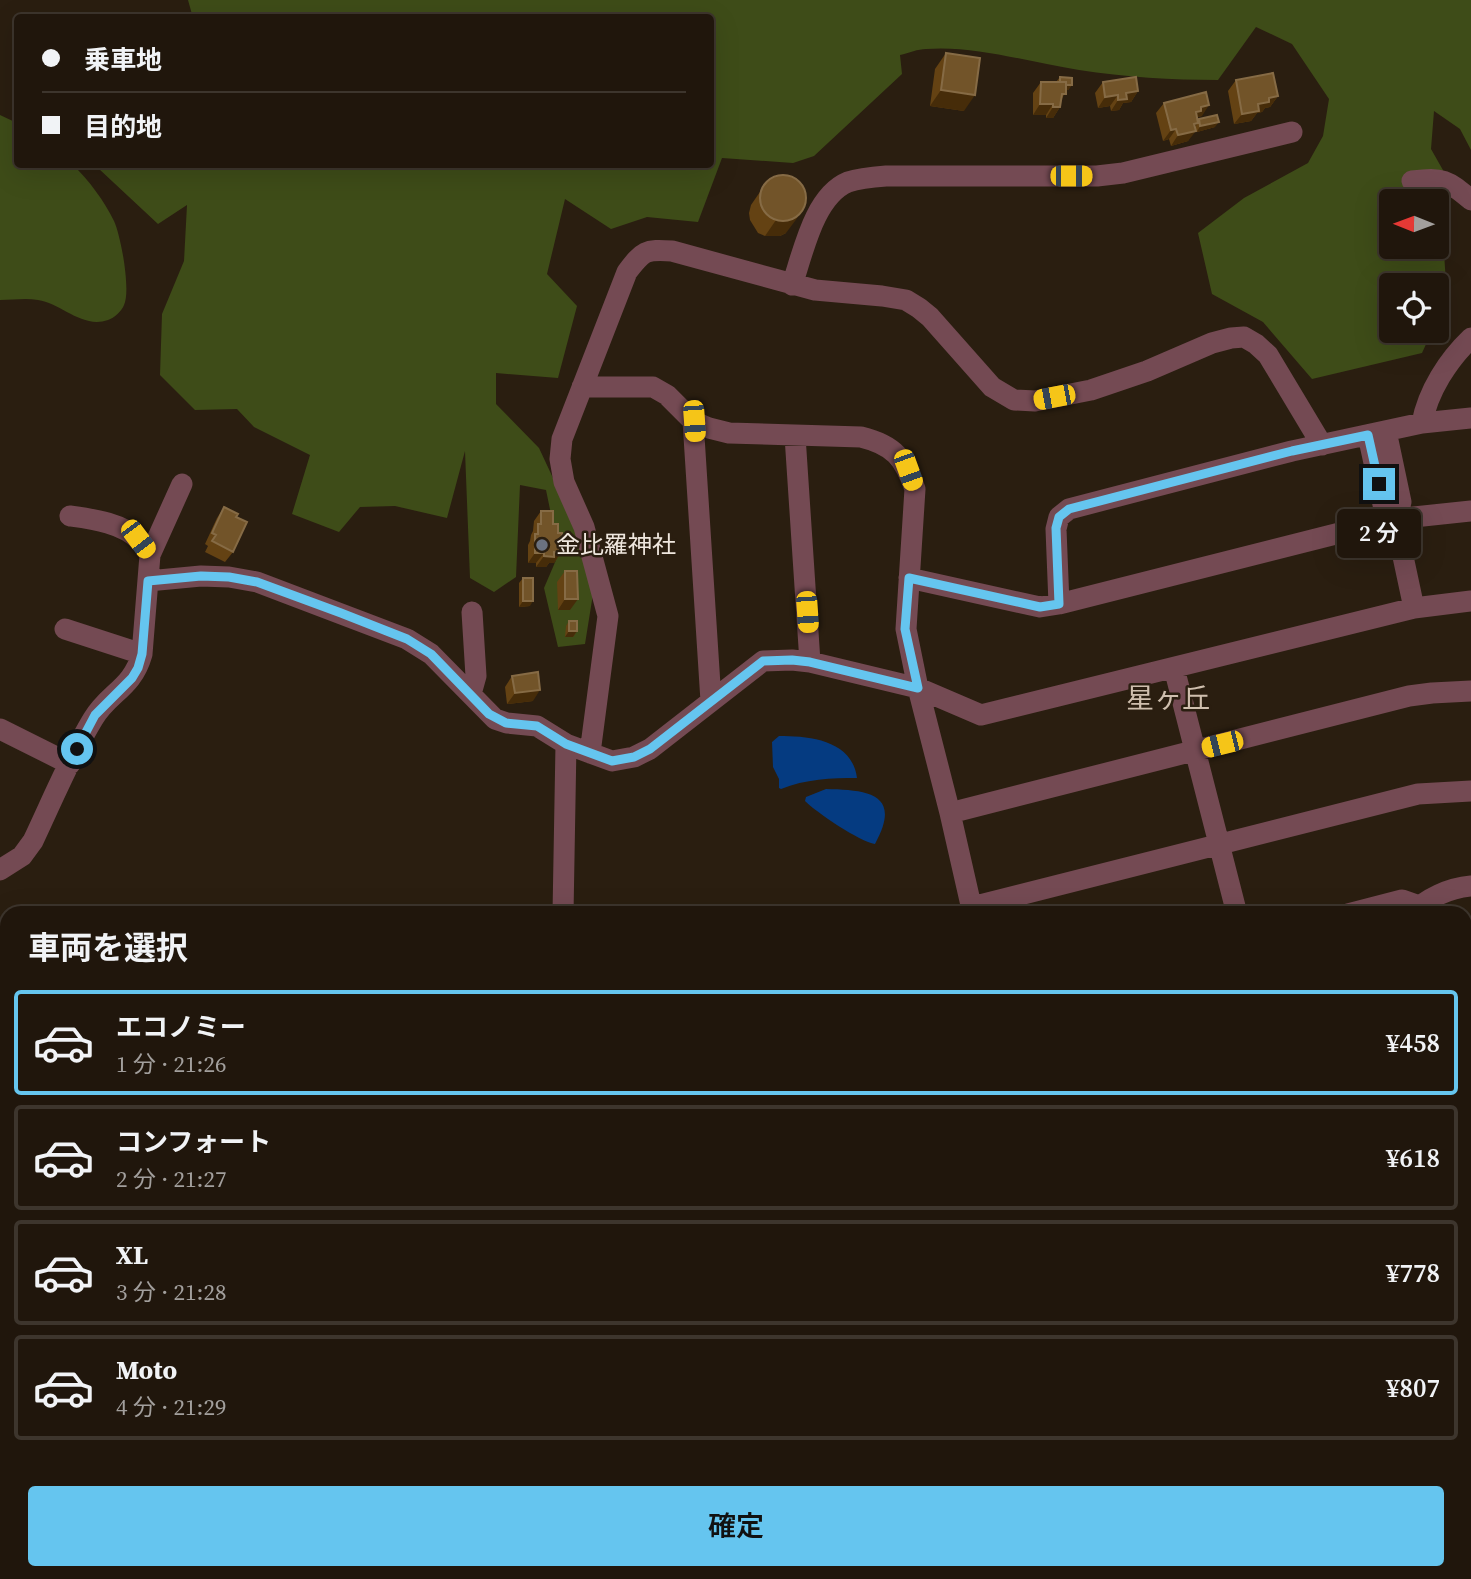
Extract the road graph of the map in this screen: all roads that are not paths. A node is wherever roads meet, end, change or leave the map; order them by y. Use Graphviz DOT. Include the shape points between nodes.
graph roads {
  1 [pos="1292,132"];
  2 [pos="1412,181"];
  3 [pos="1471,200"];
  4 [pos="792,285"];
  5 [pos="1471,338"];
  6 [pos="582,387"];
  7 [pos="1471,418"];
  8 [pos="694,421"];
  9 [pos="1422,423"];
  10 [pos="1377,433"];
  11 [pos="795,436"];
  12 [pos="1322,445"];
  13 [pos="182,484"];
  14 [pos="1471,511"];
  15 [pos="70,516"];
  16 [pos="1395,519"];
  17 [pos="150,555"];
  18 [pos="909,578"];
  19 [pos="148,581"];
  20 [pos="1471,601"];
  21 [pos="1059,604"];
  22 [pos="1414,608"];
  23 [pos="472,612"];
  24 [pos="65,629"];
  25 [pos="142,654"];
  26 [pos="810,662"];
  27 [pos="1174,667"];
  28 [pos="918,688"];
  29 [pos="1471,691"];
  30 [pos="471,694"];
  31 [pos="711,701"];
  32 [pos="0,729"];
  33 [pos="566,744"];
  34 [pos="1195,750"];
  35 [pos="590,754"];
  36 [pos="70,764"];
  37 [pos="1471,790"];
  38 [pos="950,813"];
  39 [pos="1219,845"];
  40 [pos="0,870"];
  41 [pos="1466,891"];
  42 [pos="562,906"];
  43 [pos="971,906"];
  44 [pos="987,906"];
  45 [pos="1235,906"];
  46 [pos="1379,906"];
  47 [pos="1410,906"];
  48 [pos="1421,906"];
  1 -- 4 [label="street" via="1097,176 862,178 834,190 824,200"];
  2 -- 3 [label="street" via="1446,181"];
  4 -- 6 [label="street" via="672,251 643,254 627,272"];
  4 -- 12 [label="street" via="906,300 930,317 992,387 1014,400 1035,401 1091,390 1212,343 1244,337 1268,355"];
  5 -- 9 [label="street" via="1436,384"];
  6 -- 8 [label="street" via="653,387"];
  6 -- 35 [label="street" via="562,439 560,459 608,616"];
  7 -- 9 [label="street"];
  8 -- 11 [label="street" via="729,433"];
  8 -- 31 [label="street"];
  9 -- 10 [label="street"];
  10 -- 12 [label="street"];
  10 -- 16 [label="street" via="1401,502"];
  11 -- 18 [label="street" via="860,437 880,442 896,454 915,489"];
  11 -- 26 [label="street"];
  12 -- 21 [label="street" via="1069,509 1059,517 1056,528"];
  13 -- 17 [label="street"];
  14 -- 16 [label="street"];
  15 -- 17 [label="street" via="122,529 138,539"];
  16 -- 21 [label="street"];
  16 -- 22 [label="street"];
  17 -- 19 [label="street"];
  18 -- 21 [label="street" via="1040,607"];
  18 -- 28 [label="street" via="905,629"];
  19 -- 25 [label="street"];
  19 -- 30 [label="street" via="201,576 257,582 407,639 431,654"];
  20 -- 22 [label="street"];
  22 -- 27 [label="street"];
  23 -- 30 [label="street" via="476,676"];
  24 -- 25 [label="street"];
  25 -- 36 [label="street" via="132,678 95,715"];
  26 -- 28 [label="street"];
  26 -- 31 [label="street" via="763,661"];
  27 -- 28 [label="street" via="981,715"];
  27 -- 34 [label="street"];
  28 -- 38 [label="street"];
  29 -- 34 [label="street" via="1409,696"];
  30 -- 33 [label="street" via="495,719 537,726"];
  31 -- 35 [label="street" via="634,757 612,761"];
  32 -- 36 [label="street"];
  33 -- 35 [label="street"];
  33 -- 42 [label="street"];
  34 -- 38 [label="street"];
  34 -- 39 [label="street"];
  36 -- 40 [label="street" via="33,841 22,856"];
  37 -- 39 [label="street" via="1419,793"];
  38 -- 43 [label="street"];
  39 -- 44 [label="street"];
  39 -- 45 [label="street"];
  41 -- 48 [label="street" via="1438,894"];
  46 -- 47 [label="street" via="1402,900"];
}
